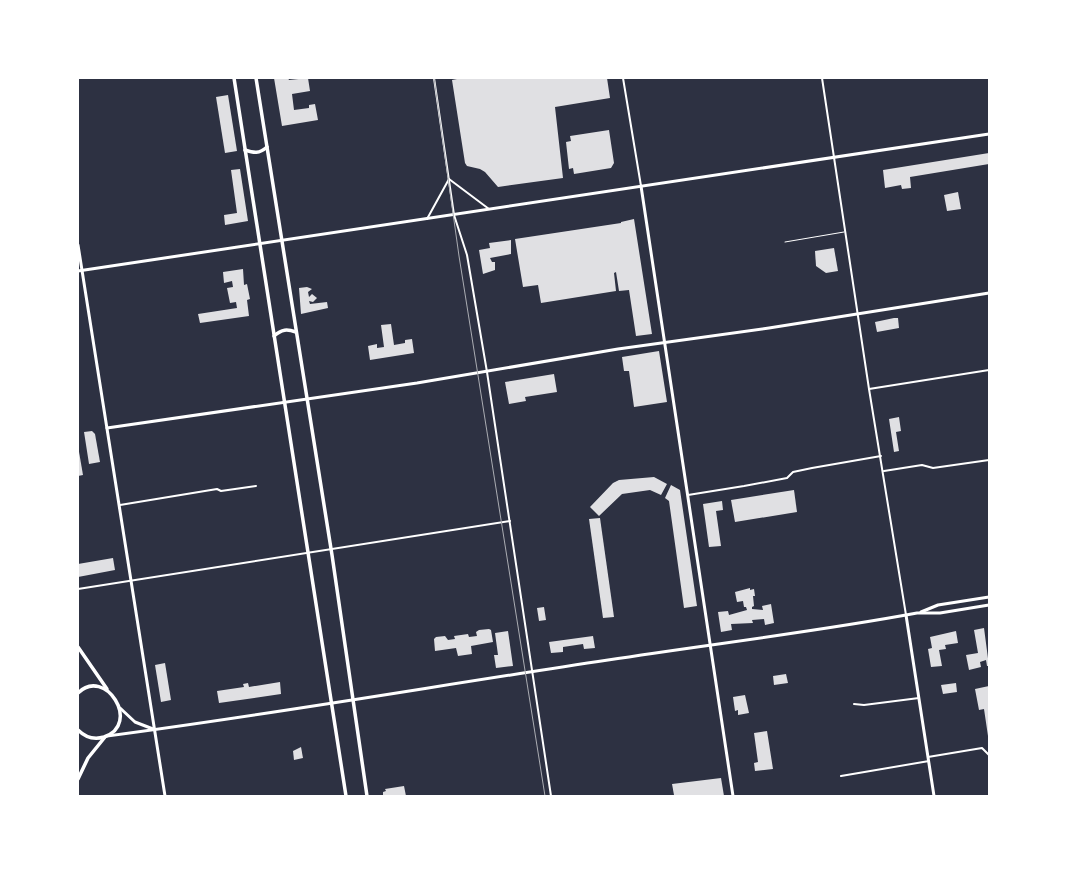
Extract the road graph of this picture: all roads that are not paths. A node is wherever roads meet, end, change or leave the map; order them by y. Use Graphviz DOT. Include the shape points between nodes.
graph roads {
  1 [pos="234,78"];
  2 [pos="256,78"];
  3 [pos="434,78"];
  4 [pos="623,78"];
  5 [pos="822,78"];
  6 [pos="989,134"];
  7 [pos="267,147"];
  8 [pos="245,150"];
  9 [pos="834,158"];
  10 [pos="449,179"];
  11 [pos="641,186"];
  12 [pos="490,209"];
  13 [pos="454,215"];
  14 [pos="427,219"];
  15 [pos="845,232"];
  16 [pos="281,240"];
  17 [pos="784,242"];
  18 [pos="261,243"];
  19 [pos="78,245"];
  20 [pos="82,270"];
  21 [pos="78,271"];
  22 [pos="989,293"];
  23 [pos="858,314"];
  24 [pos="296,332"];
  25 [pos="274,336"];
  26 [pos="664,343"];
  27 [pos="989,370"];
  28 [pos="487,372"];
  29 [pos="869,389"];
  30 [pos="306,399"];
  31 [pos="285,403"];
  32 [pos="108,428"];
  33 [pos="881,456"];
  34 [pos="989,460"];
  35 [pos="884,471"];
  36 [pos="256,486"];
  37 [pos="687,495"];
  38 [pos="118,505"];
  39 [pos="510,521"];
  40 [pos="330,548"];
  41 [pos="307,552"];
  42 [pos="130,580"];
  43 [pos="78,589"];
  44 [pos="989,597"];
  45 [pos="989,605"];
  46 [pos="917,613"];
  47 [pos="906,615"];
  48 [pos="712,645"];
  49 [pos="78,647"];
  50 [pos="532,672"];
  51 [pos="78,692"];
  52 [pos="110,694"];
  53 [pos="919,698"];
  54 [pos="353,699"];
  55 [pos="330,703"];
  56 [pos="854,704"];
  57 [pos="120,708"];
  58 [pos="78,730"];
  59 [pos="155,730"];
  60 [pos="105,736"];
  61 [pos="989,755"];
  62 [pos="928,757"];
  63 [pos="929,762"];
  64 [pos="841,776"];
  65 [pos="78,779"];
  66 [pos="165,796"];
  67 [pos="346,796"];
  68 [pos="367,796"];
  69 [pos="551,796"];
  70 [pos="733,796"];
  71 [pos="934,796"];
  1 -- 8 [label="main road"];
  2 -- 7 [label="main road"];
  3 -- 10 [label="street"];
  4 -- 11 [label="street"];
  5 -- 9 [label="street"];
  6 -- 9 [label="street"];
  7 -- 8 [label="main road" via="261,152"];
  7 -- 16 [label="main road"];
  8 -- 18 [label="main road"];
  9 -- 11 [label="street"];
  9 -- 15 [label="street"];
  10 -- 12 [label="street"];
  10 -- 13 [label="street"];
  10 -- 14 [label="street"];
  11 -- 12 [label="street"];
  11 -- 26 [label="street"];
  12 -- 13 [label="street"];
  13 -- 14 [label="street"];
  13 -- 28 [label="street" via="467,255"];
  14 -- 16 [label="street"];
  15 -- 17 [label="lane"];
  15 -- 23 [label="street"];
  16 -- 18 [label="street"];
  16 -- 24 [label="main road"];
  18 -- 20 [label="street"];
  18 -- 25 [label="main road"];
  19 -- 20 [label="street"];
  20 -- 21 [label="street"];
  20 -- 32 [label="street"];
  22 -- 23 [label="street"];
  23 -- 26 [label="street"];
  23 -- 29 [label="street"];
  24 -- 25 [label="main road" via="280,331"];
  24 -- 30 [label="main road"];
  25 -- 31 [label="main road"];
  26 -- 28 [label="street"];
  26 -- 37 [label="street"];
  27 -- 29 [label="street"];
  28 -- 30 [label="street"];
  28 -- 39 [label="street"];
  29 -- 33 [label="street"];
  30 -- 31 [label="street"];
  30 -- 40 [label="main road"];
  31 -- 32 [label="street"];
  31 -- 41 [label="main road"];
  32 -- 38 [label="street"];
  33 -- 35 [label="street"];
  33 -- 37 [label="street" via="793,472 787,478"];
  34 -- 35 [label="street" via="933,468 922,465"];
  35 -- 47 [label="street"];
  36 -- 38 [label="street" via="223,491 217,489"];
  37 -- 48 [label="street"];
  38 -- 42 [label="street"];
  39 -- 40 [label="street"];
  39 -- 50 [label="street"];
  40 -- 41 [label="street"];
  40 -- 54 [label="main road"];
  41 -- 42 [label="street"];
  41 -- 55 [label="main road"];
  42 -- 43 [label="street"];
  42 -- 59 [label="street"];
  44 -- 46 [label="street" via="938,605"];
  45 -- 46 [label="street" via="940,613"];
  46 -- 47 [label="street"];
  47 -- 48 [label="street"];
  47 -- 53 [label="street"];
  48 -- 50 [label="street"];
  48 -- 70 [label="street"];
  49 -- 52 [label="main road"];
  50 -- 54 [label="street"];
  50 -- 69 [label="street"];
  51 -- 52 [label="main road" via="92,686 102,687"];
  52 -- 57 [label="main road"];
  53 -- 56 [label="street"];
  53 -- 62 [label="street"];
  54 -- 55 [label="street"];
  54 -- 68 [label="main road"];
  55 -- 59 [label="street"];
  55 -- 67 [label="main road"];
  57 -- 59 [label="street" via="135,722"];
  57 -- 60 [label="main road" via="118,726"];
  58 -- 60 [label="main road" via="89,737"];
  59 -- 60 [label="street"];
  59 -- 66 [label="street"];
  60 -- 65 [label="main road" via="92,752"];
  61 -- 62 [label="street" via="982,748"];
  62 -- 63 [label="street"];
  63 -- 64 [label="street"];
  63 -- 71 [label="street"];
}
